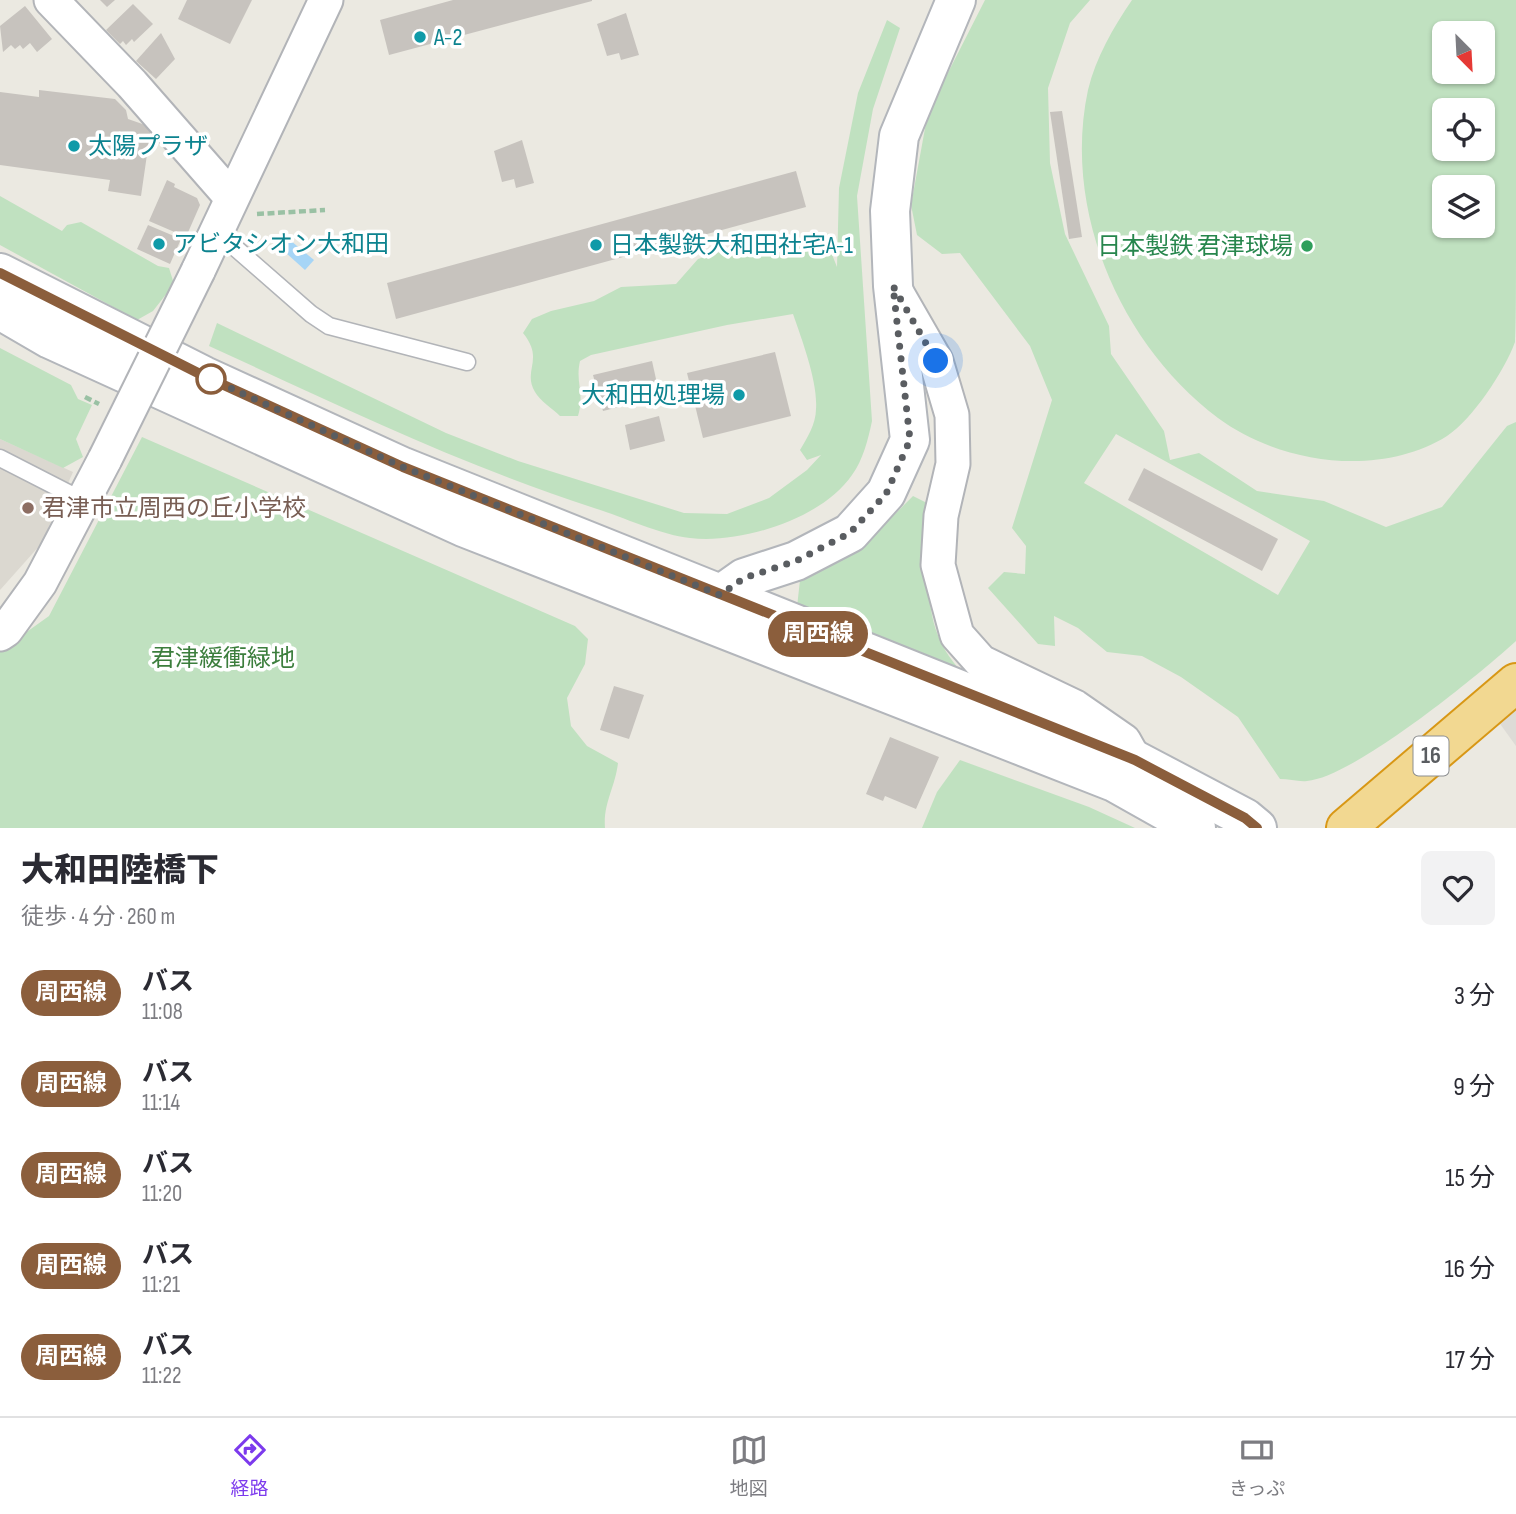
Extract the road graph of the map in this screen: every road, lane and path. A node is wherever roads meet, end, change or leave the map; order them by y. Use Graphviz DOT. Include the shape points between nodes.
graph roads {
  1 [pos="51,0"];
  2 [pos="327,0"];
  3 [pos="956,0"];
  4 [pos="241,206"];
  5 [pos="325,210"];
  6 [pos="216,231"];
  7 [pos="0,273"];
  8 [pos="893,286"];
  9 [pos="0,310"];
  10 [pos="467,362"];
  11 [pos="0,457"];
  12 [pos="82,500"];
  13 [pos="713,609"];
  14 [pos="0,634"];
  15 [pos="1516,683"];
  16 [pos="1135,760"];
  17 [pos="1196,828"];
  18 [pos="1257,828"];
  19 [pos="1346,828"];
  1 -- 4 [label="street"];
  2 -- 4 [label="street"];
  3 -- 8 [label="street" via="899,136 890,211"];
  4 -- 5 [label="path"];
  4 -- 6 [label="street"];
  6 -- 10 [label="lane" via="329,326"];
  6 -- 12 [label="street, bridge"];
  7 -- 13 [label="street" via="204,376"];
  8 -- 13 [label="street" via="910,440 886,494 850,533 796,561 744,578"];
  8 -- 16 [label="street" via="936,361 952,415 953,464 938,565 957,635 981,662 1074,707 1124,741"];
  9 -- 13 [label="street" via="50,339 371,488"];
  11 -- 12 [label="lane"];
  12 -- 14 [label="street" via="40,583"];
  13 -- 16 [label="street"];
  13 -- 17 [label="street" via="1114,782"];
  15 -- 19 [label="highway, 16"];
  16 -- 18 [label="street"];
}
